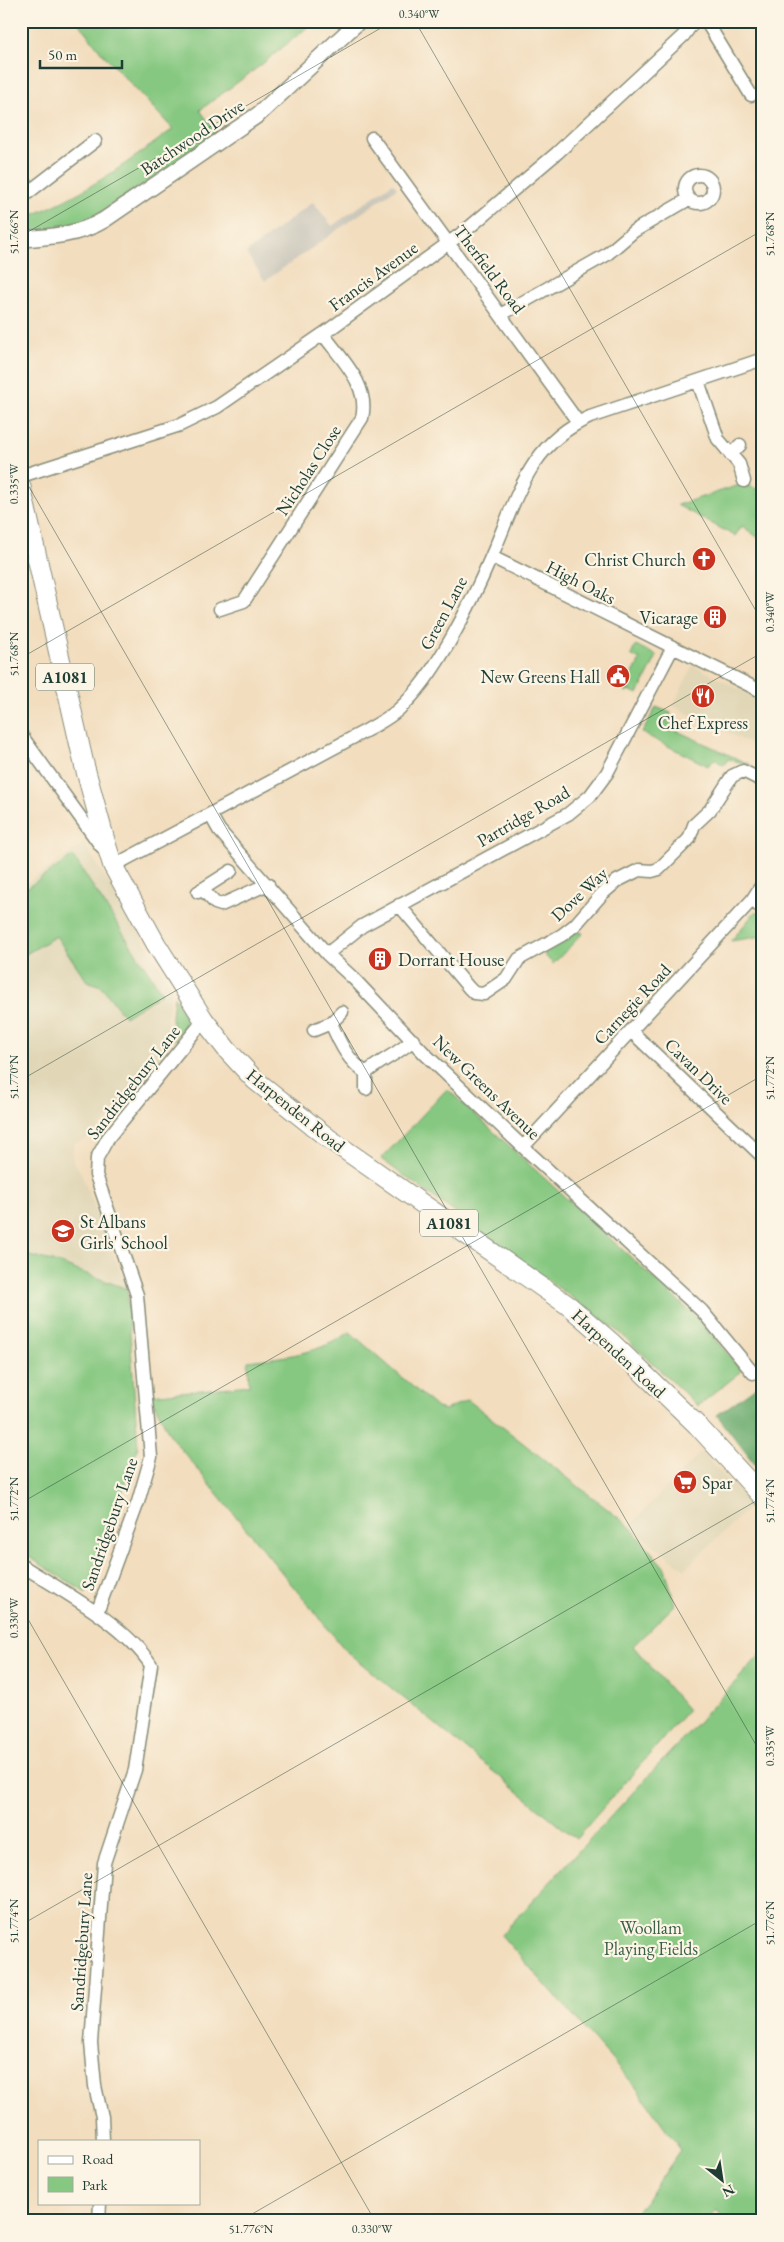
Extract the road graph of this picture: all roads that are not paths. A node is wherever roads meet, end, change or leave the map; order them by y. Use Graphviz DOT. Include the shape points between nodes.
graph roads {
  1 [pos="359,21"];
  2 [pos="694,21"];
  3 [pos="706,21"];
  4 [pos="751,95"];
  5 [pos="372,138"];
  6 [pos="95,141"];
  7 [pos="21,198"];
  8 [pos="689,199"];
  9 [pos="21,239"];
  10 [pos="448,243"];
  11 [pos="502,314"];
  12 [pos="323,334"];
  13 [pos="763,358"];
  14 [pos="698,381"];
  15 [pos="578,422"];
  16 [pos="740,445"];
  17 [pos="732,455"];
  18 [pos="21,476"];
  19 [pos="744,480"];
  20 [pos="21,486"];
  21 [pos="492,557"];
  22 [pos="220,609"];
  23 [pos="673,647"];
  24 [pos="762,690"];
  25 [pos="21,735"];
  26 [pos="763,780"];
  27 [pos="210,814"];
  28 [pos="101,846"];
  29 [pos="113,866"];
  30 [pos="231,871"];
  31 [pos="763,883"];
  32 [pos="268,884"];
  33 [pos="197,888"];
  34 [pos="752,900"];
  35 [pos="399,905"];
  36 [pos="207,907"];
  37 [pos="763,909"];
  38 [pos="327,954"];
  39 [pos="342,1012"];
  40 [pos="204,1020"];
  41 [pos="331,1023"];
  42 [pos="314,1030"];
  43 [pos="631,1031"];
  44 [pos="413,1040"];
  45 [pos="366,1073"];
  46 [pos="366,1089"];
  47 [pos="522,1147"];
  48 [pos="763,1157"];
  49 [pos="753,1373"];
  50 [pos="763,1497"];
  51 [pos="21,1565"];
  52 [pos="97,1613"];
  53 [pos="103,2140"];
  54 [pos="100,2204"];
  55 [pos="99,2221"];
  1 -- 9 [label="street, Batchwood Drive" via="259,114 104,220 76,232"];
  2 -- 10 [label="street, Francis Avenue" via="684,35 557,153"];
  3 -- 4 [label="street"];
  5 -- 10 [label="street, Therfield Road"];
  6 -- 7 [label="street"];
  8 -- 11 [label="street" via="634,231 606,255"];
  10 -- 11 [label="street, Therfield Road"];
  10 -- 12 [label="street, Francis Avenue"];
  11 -- 15 [label="street, Therfield Road"];
  12 -- 18 [label="street, Francis Avenue" via="218,407 180,425"];
  12 -- 22 [label="street, Nicholas Close" via="360,386 364,407 362,418 244,601"];
  13 -- 14 [label="street, Green Lane"];
  14 -- 15 [label="street, Green Lane"];
  14 -- 17 [label="street" via="718,439"];
  15 -- 21 [label="street, Green Lane" via="539,455 522,483"];
  16 -- 17 [label="street"];
  17 -- 19 [label="street"];
  20 -- 29 [label="main road, Harpenden Road / A1081" via="84,764"];
  21 -- 23 [label="street, High Oaks"];
  21 -- 27 [label="street, Green Lane" via="429,675 398,710 369,729"];
  23 -- 24 [label="street, High Oaks"];
  23 -- 35 [label="street, Partridge Road" via="607,773 590,796 568,814"];
  25 -- 28 [label="street"];
  26 -- 35 [label="street, Dove Way" via="743,772 732,776 710,810 694,825 689,839 662,866 652,871 639,870 617,881 575,925 519,959 506,979 484,994 469,988"];
  27 -- 29 [label="street, Green Lane"];
  27 -- 32 [label="street, New Greens Avenue" via="219,830"];
  29 -- 40 [label="main road, Harpenden Road / A1081" via="156,944"];
  30 -- 33 [label="street"];
  31 -- 34 [label="street, Carnegie Road"];
  32 -- 33 [label="street" via="221,905"];
  32 -- 38 [label="street, New Greens Avenue"];
  33 -- 36 [label="street"];
  34 -- 37 [label="street"];
  34 -- 43 [label="street, Carnegie Road"];
  35 -- 38 [label="street, Partridge Road" via="362,926"];
  38 -- 44 [label="street, New Greens Avenue"];
  39 -- 41 [label="street"];
  40 -- 50 [label="main road, Harpenden Road / A1081" via="255,1080 320,1133 569,1306 697,1425"];
  40 -- 52 [label="street, Sandridgebury Lane" via="108,1138 97,1158 96,1175 137,1295 151,1457"];
  41 -- 42 [label="street"];
  41 -- 45 [label="street" via="342,1049"];
  43 -- 47 [label="street, Carnegie Road"];
  43 -- 48 [label="street, Cavan Drive"];
  44 -- 45 [label="street" via="399,1053"];
  44 -- 47 [label="street, New Greens Avenue"];
  45 -- 46 [label="street"];
  47 -- 49 [label="street, New Greens Avenue" via="702,1311"];
  51 -- 52 [label="street"];
  52 -- 53 [label="street, Sandridgebury Lane" via="152,1665 135,1770 104,1863 91,2043"];
  54 -- 55 [label="street"];
}
